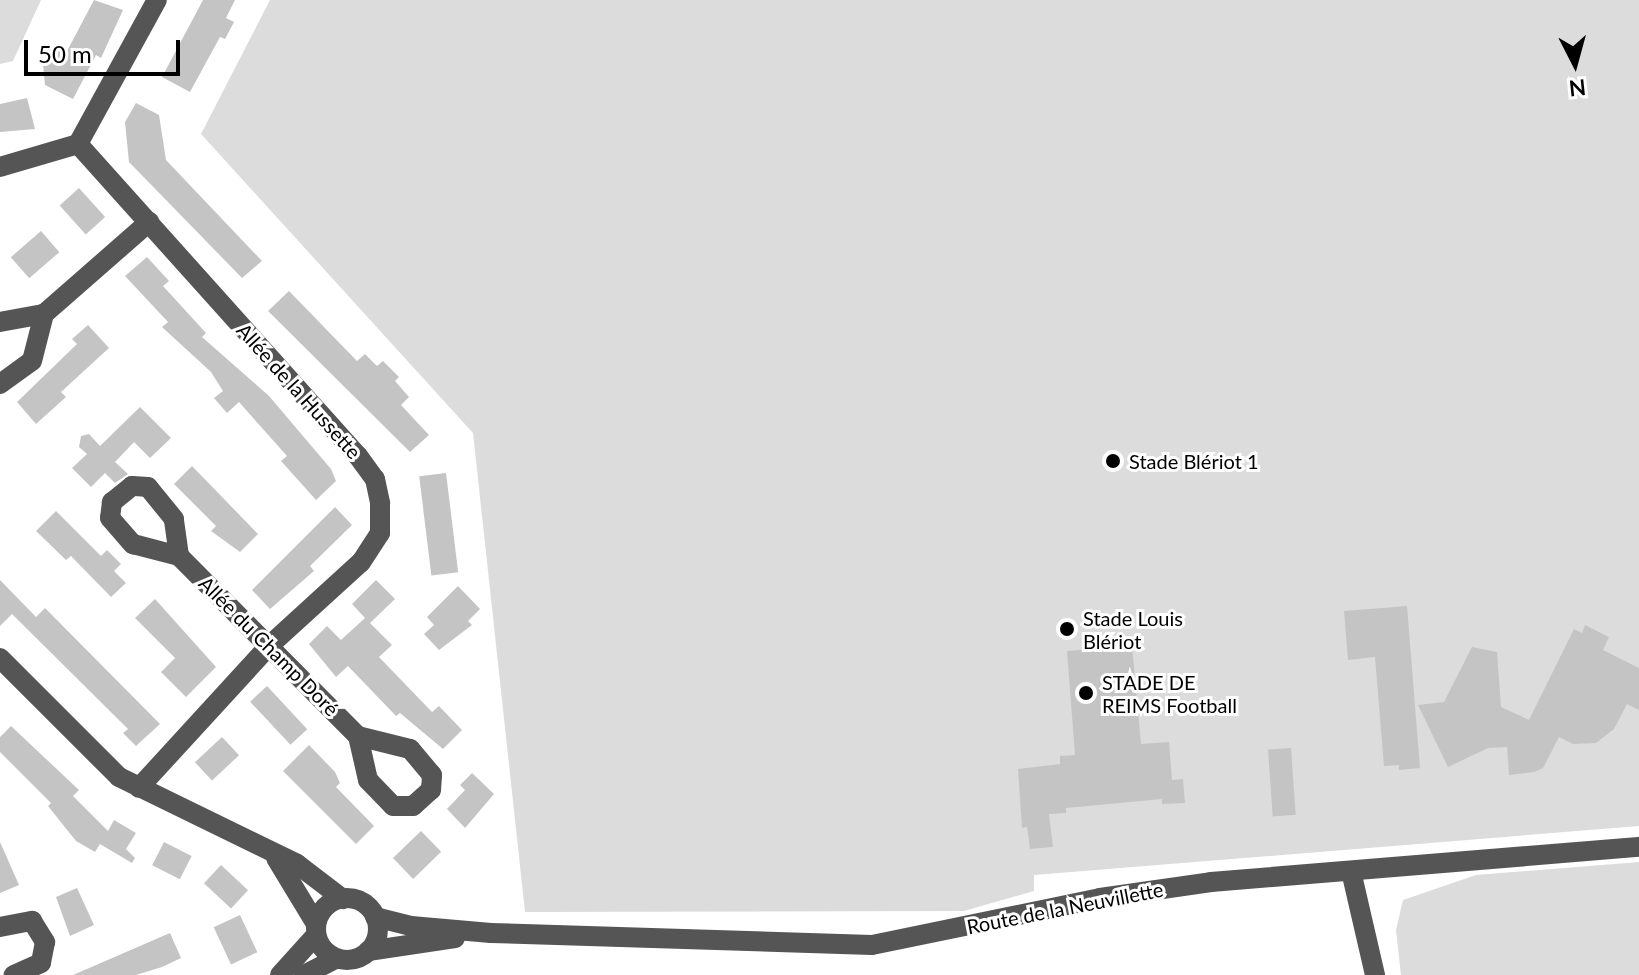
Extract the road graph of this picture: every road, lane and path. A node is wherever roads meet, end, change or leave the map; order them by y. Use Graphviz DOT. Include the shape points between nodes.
graph roads {
  1 [pos="157,0"];
  2 [pos="78,144"];
  3 [pos="0,167"];
  4 [pos="149,222"];
  5 [pos="44,314"];
  6 [pos="0,322"];
  7 [pos="0,384"];
  8 [pos="179,556"];
  9 [pos="268,647"];
  10 [pos="0,658"];
  11 [pos="358,736"];
  12 [pos="139,788"];
  13 [pos="1639,847"];
  14 [pos="271,852"];
  15 [pos="1351,871"];
  16 [pos="343,899"];
  17 [pos="375,917"];
  18 [pos="0,927"];
  19 [pos="316,930"];
  20 [pos="491,933"];
  21 [pos="368,951"];
  22 [pos="336,959"];
  23 [pos="14,975"];
  24 [pos="280,975"];
  25 [pos="304,975"];
  26 [pos="1375,975"];
  1 -- 2 [label="street"];
  2 -- 3 [label="street"];
  2 -- 4 [label="street, Allée de la Hussette"];
  4 -- 5 [label="street"];
  4 -- 9 [label="street, Allée de la Hussette" via="358,456 379,492 380,533 373,547"];
  5 -- 6 [label="street"];
  5 -- 7 [label="street" via="32,361"];
  8 -- 9 [label="street, Allée du Champ Doré"];
  9 -- 11 [label="street, Allée du Champ Doré"];
  9 -- 12 [label="street, Allée de la Hussette"];
  10 -- 12 [label="street" via="105,765"];
  12 -- 14 [label="street"];
  13 -- 15 [label="street, Route de la Neuvillette"];
  14 -- 16 [label="street" via="297,864"];
  14 -- 19 [label="street"];
  15 -- 20 [label="street, Route de la Neuvillette" via="1100,898 872,945"];
  15 -- 26 [label="street"];
  16 -- 17 [label="street" via="362,903"];
  16 -- 19 [label="street" via="330,903"];
  17 -- 20 [label="street, Route de la Neuvillette"];
  17 -- 21 [label="street" via="375,941"];
  18 -- 23 [label="street" via="32,921 45,942 41,963"];
  19 -- 22 [label="street"];
  19 -- 24 [label="street"];
  20 -- 21 [label="street, Route de la Neuvillette"];
  21 -- 22 [label="street" via="359,958"];
  22 -- 25 [label="street"];
}
